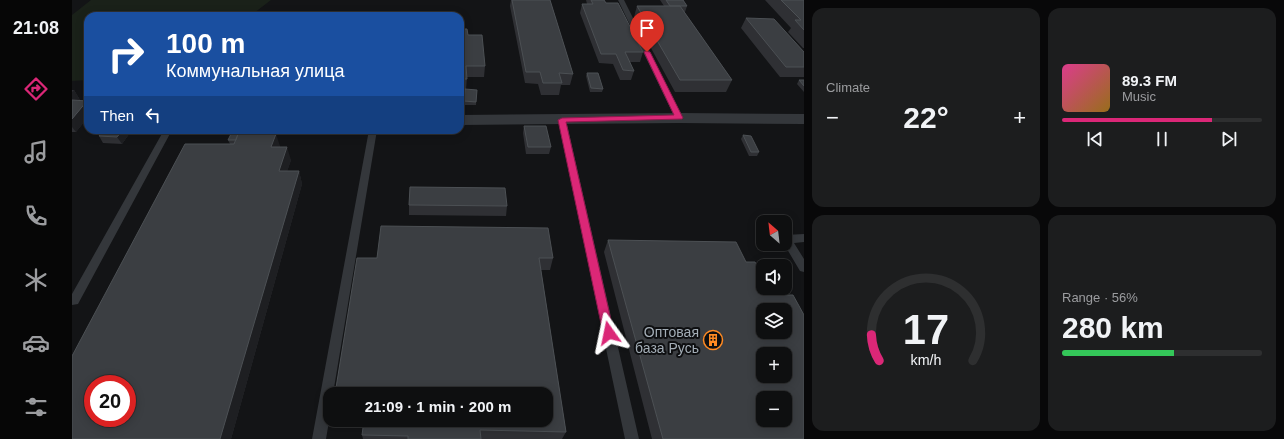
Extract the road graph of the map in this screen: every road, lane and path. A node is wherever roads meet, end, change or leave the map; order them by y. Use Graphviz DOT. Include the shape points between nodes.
graph roads {
  1 [pos="621,0"];
  2 [pos="679,118"];
  3 [pos="464,120"];
  4 [pos="562,120"];
  5 [pos="804,120"];
  6 [pos="166,134"];
  7 [pos="372,134"];
  8 [pos="804,238"];
  9 [pos="804,268"];
  10 [pos="74,301"];
  11 [pos="319,439"];
  12 [pos="632,439"];
  1 -- 2 [label="lane"];
  2 -- 4 [label="street"];
  2 -- 5 [label="street"];
  3 -- 4 [label="street"];
  4 -- 12 [label="lane"];
  6 -- 10 [label="lane"];
  7 -- 11 [label="lane"];
  8 -- 9 [label="lane" via="786,239"];
}
